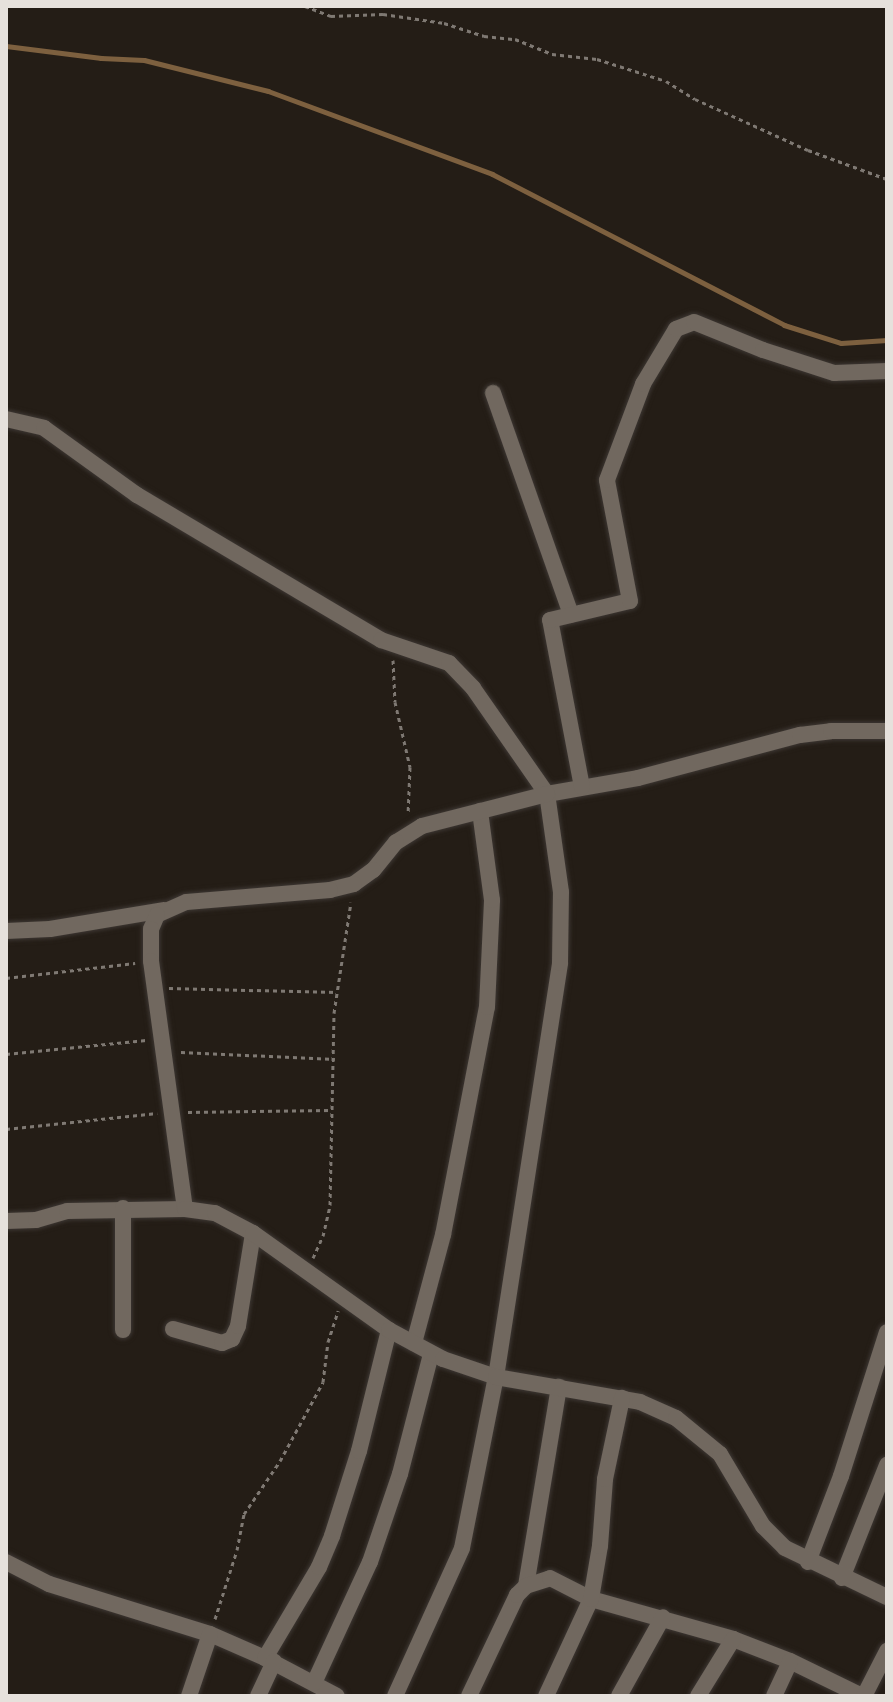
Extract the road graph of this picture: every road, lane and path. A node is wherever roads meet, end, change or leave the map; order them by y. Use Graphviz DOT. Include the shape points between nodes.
graph roads {
  1 [pos="305,6"];
  2 [pos="887,179"];
  3 [pos="887,371"];
  4 [pos="493,393"];
  5 [pos="6,419"];
  6 [pos="571,615"];
  7 [pos="401,647"];
  8 [pos="887,731"];
  9 [pos="582,787"];
  10 [pos="547,794"];
  11 [pos="480,811"];
  12 [pos="407,834"];
  13 [pos="355,884"];
  14 [pos="163,910"];
  15 [pos="6,931"];
  16 [pos="151,961"];
  17 [pos="6,978"];
  18 [pos="157,988"];
  19 [pos="337,992"];
  20 [pos="164,1045"];
  21 [pos="6,1054"];
  22 [pos="335,1059"];
  23 [pos="332,1110"];
  24 [pos="171,1112"];
  25 [pos="6,1129"];
  26 [pos="123,1208"];
  27 [pos="185,1209"];
  28 [pos="6,1221"];
  29 [pos="253,1233"];
  30 [pos="305,1271"];
  31 [pos="342,1297"];
  32 [pos="173,1329"];
  33 [pos="123,1330"];
  34 [pos="389,1330"];
  35 [pos="887,1332"];
  36 [pos="414,1343"];
  37 [pos="431,1354"];
  38 [pos="496,1377"];
  39 [pos="559,1387"];
  40 [pos="622,1398"];
  41 [pos="887,1465"];
  42 [pos="6,1562"];
  43 [pos="808,1562"];
  44 [pos="842,1578"];
  45 [pos="526,1586"];
  46 [pos="887,1597"];
  47 [pos="591,1599"];
  48 [pos="663,1617"];
  49 [pos="210,1634"];
  50 [pos="733,1639"];
  51 [pos="887,1651"];
  52 [pos="269,1660"];
  53 [pos="790,1661"];
  54 [pos="314,1683"];
  55 [pos="189,1696"];
  56 [pos="258,1696"];
  57 [pos="337,1696"];
  58 [pos="395,1696"];
  59 [pos="469,1696"];
  60 [pos="546,1696"];
  61 [pos="619,1696"];
  62 [pos="698,1696"];
  63 [pos="774,1696"];
  64 [pos="863,1696"];
  1 -- 2 [label="path" via="331,16 383,14 444,23 515,39 552,54 597,59 666,81 808,150"];
  3 -- 6 [label="street" via="834,373 694,322 676,329 643,384 607,480 630,601"];
  4 -- 6 [label="street"];
  5 -- 7 [label="street" via="44,428 137,495 353,624"];
  6 -- 9 [label="street" via="550,620"];
  7 -- 10 [label="street" via="457,669"];
  7 -- 12 [label="path" via="391,667 410,767"];
  8 -- 9 [label="street" via="800,735 638,778"];
  9 -- 10 [label="street"];
  10 -- 11 [label="street"];
  10 -- 38 [label="street" via="561,892 560,963"];
  11 -- 12 [label="street"];
  11 -- 36 [label="street" via="492,900 487,1007 443,1235"];
  12 -- 13 [label="street"];
  13 -- 14 [label="street" via="224,897"];
  13 -- 19 [label="path"];
  14 -- 15 [label="street"];
  14 -- 16 [label="street" via="151,929"];
  16 -- 17 [label="path"];
  16 -- 18 [label="street"];
  18 -- 19 [label="path"];
  18 -- 20 [label="street"];
  19 -- 22 [label="path"];
  20 -- 21 [label="path"];
  20 -- 22 [label="path"];
  20 -- 24 [label="street"];
  22 -- 23 [label="path"];
  23 -- 24 [label="path"];
  23 -- 30 [label="path" via="330,1205 323,1236"];
  24 -- 25 [label="path"];
  24 -- 27 [label="street"];
  26 -- 27 [label="street"];
  26 -- 28 [label="street"];
  26 -- 33 [label="street"];
  27 -- 29 [label="street" via="215,1213"];
  29 -- 30 [label="street"];
  29 -- 32 [label="street" via="232,1339 222,1343"];
  30 -- 31 [label="street"];
  31 -- 34 [label="street"];
  31 -- 49 [label="path" via="323,1382 244,1514"];
  34 -- 36 [label="street"];
  34 -- 52 [label="street" via="332,1536"];
  35 -- 43 [label="street"];
  36 -- 37 [label="street"];
  37 -- 38 [label="street"];
  37 -- 54 [label="street" via="400,1474 370,1562"];
  38 -- 39 [label="street"];
  38 -- 58 [label="street" via="462,1548"];
  39 -- 40 [label="street"];
  39 -- 45 [label="street"];
  40 -- 43 [label="street" via="667,1413 707,1440 731,1469 763,1526"];
  40 -- 47 [label="street" via="605,1479"];
  41 -- 44 [label="street"];
  42 -- 49 [label="street" via="49,1584"];
  43 -- 44 [label="street"];
  44 -- 46 [label="street"];
  45 -- 47 [label="street" via="550,1578"];
  45 -- 59 [label="street" via="510,1608"];
  47 -- 48 [label="street"];
  47 -- 60 [label="street"];
  48 -- 50 [label="street"];
  48 -- 61 [label="street"];
  49 -- 52 [label="street"];
  49 -- 55 [label="street"];
  50 -- 53 [label="street"];
  50 -- 62 [label="street"];
  51 -- 64 [label="street"];
  52 -- 54 [label="street"];
  52 -- 56 [label="street"];
  53 -- 63 [label="street"];
  53 -- 64 [label="street"];
  54 -- 57 [label="street"];
}
